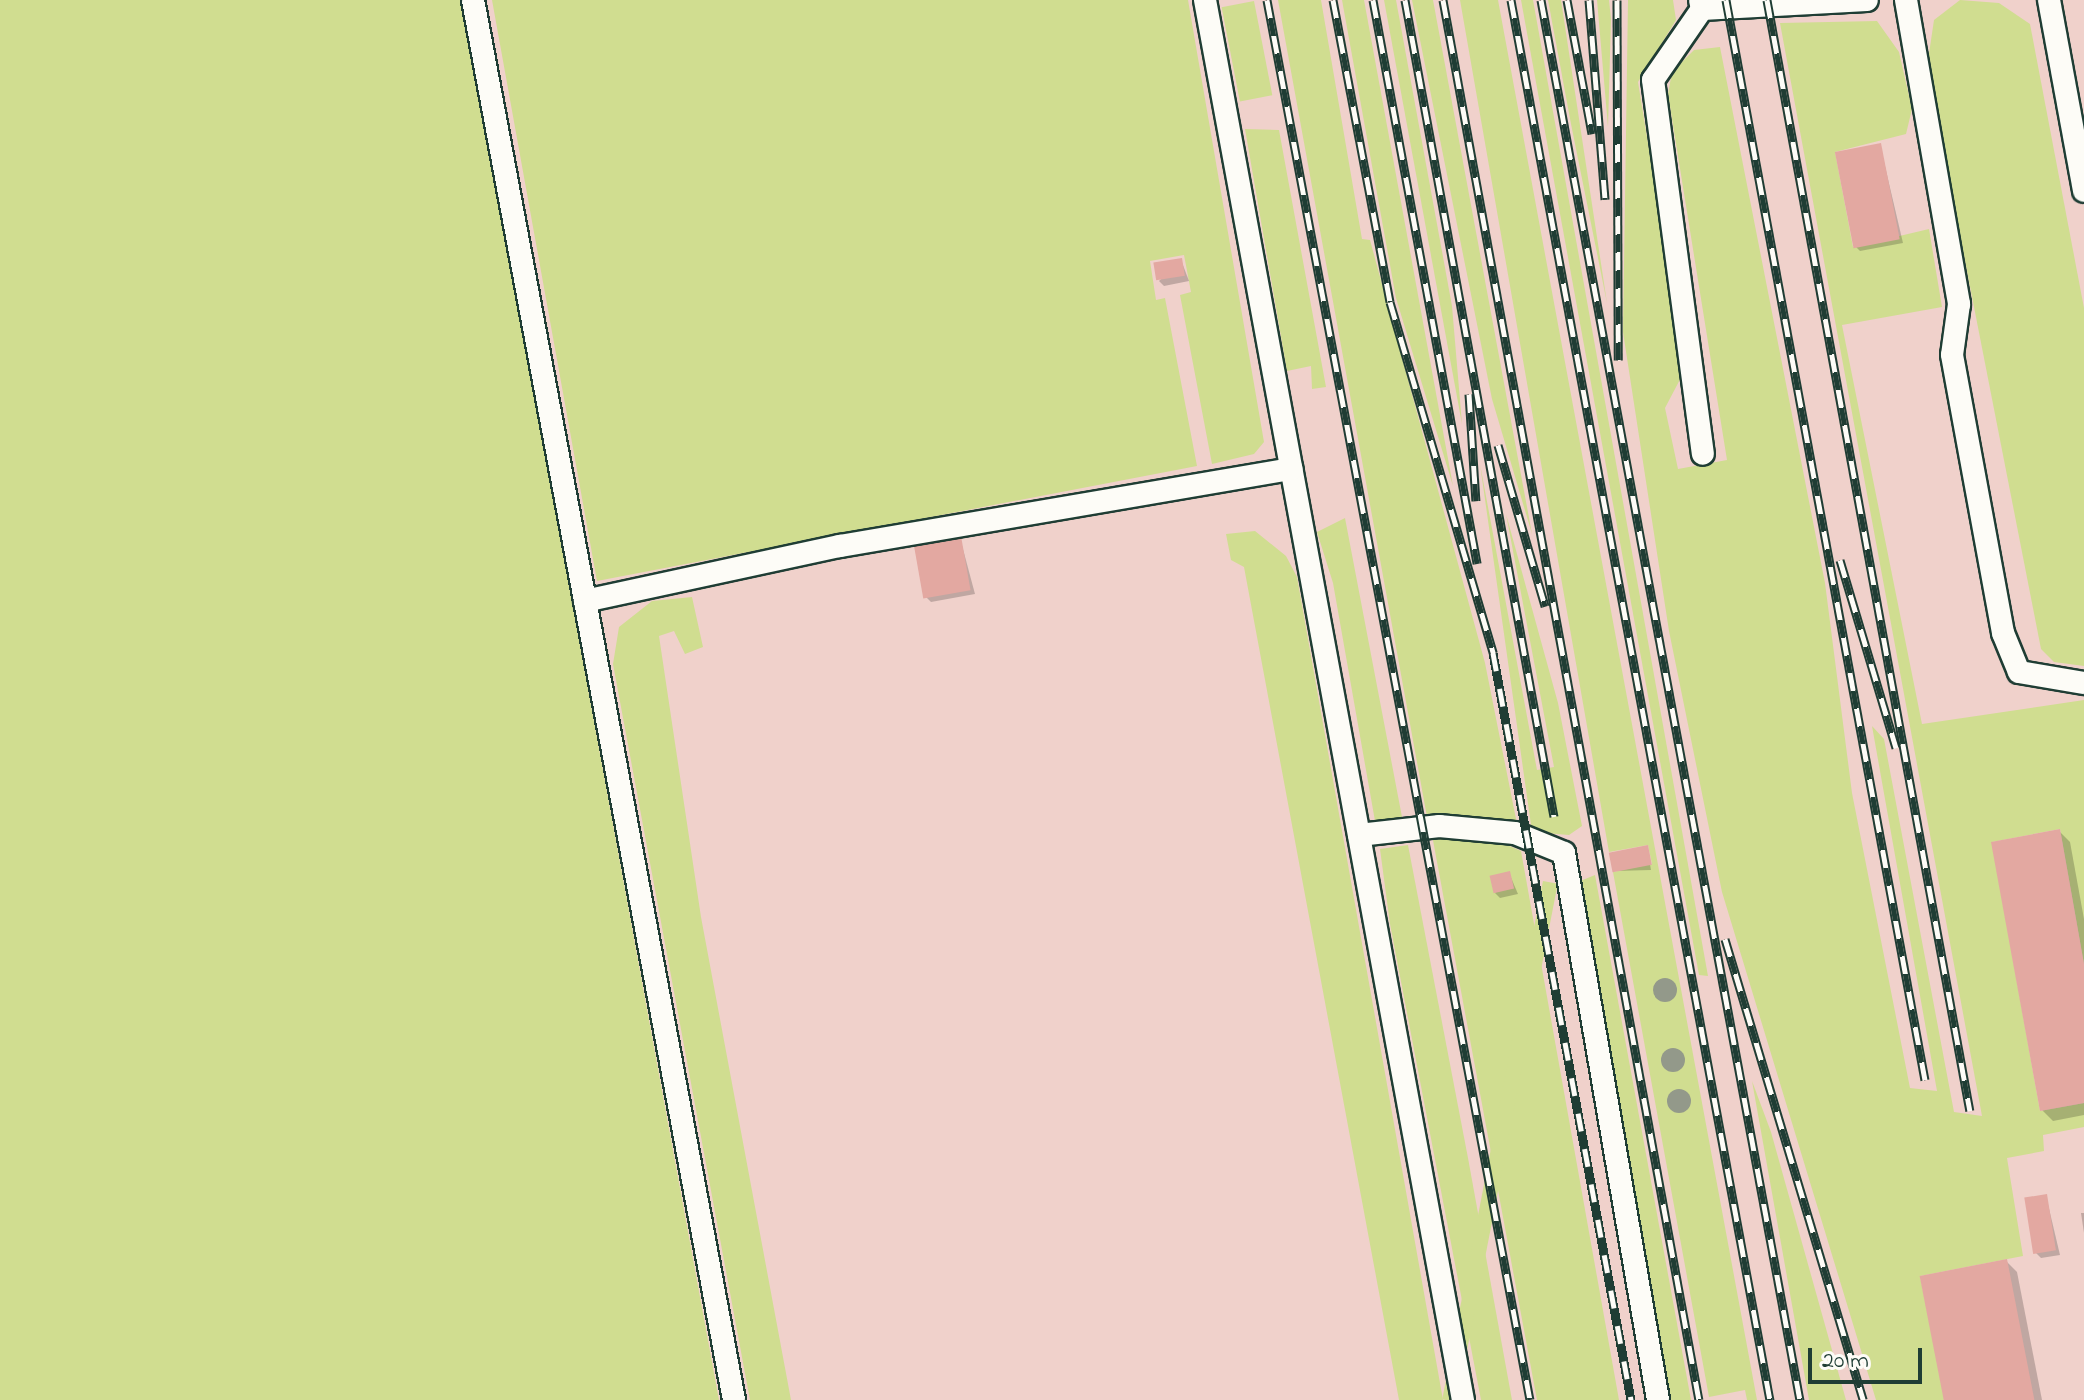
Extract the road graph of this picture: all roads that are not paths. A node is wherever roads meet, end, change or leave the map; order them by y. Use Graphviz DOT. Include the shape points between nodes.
graph roads {
  1 [pos="473,0"];
  2 [pos="1205,0"];
  3 [pos="1867,0"];
  4 [pos="1906,0"];
  5 [pos="2049,0"];
  6 [pos="1842,2"];
  7 [pos="1701,4"];
  8 [pos="2084,191"];
  9 [pos="1703,454"];
  10 [pos="1291,469"];
  11 [pos="585,601"];
  12 [pos="2084,683"];
  13 [pos="1359,835"];
  14 [pos="734,1400"];
  15 [pos="1463,1400"];
  16 [pos="1658,1400"];
  1 -- 11 [label="lane"];
  2 -- 10 [label="lane"];
  3 -- 6 [label="lane"];
  4 -- 12 [label="lane" via="1959,304 1952,355 2003,633 2019,672"];
  5 -- 8 [label="lane"];
  6 -- 7 [label="lane"];
  7 -- 9 [label="lane" via="1653,80"];
  10 -- 11 [label="lane" via="840,546"];
  10 -- 13 [label="lane"];
  11 -- 14 [label="lane"];
  13 -- 15 [label="lane"];
  13 -- 16 [label="lane" via="1454,827 1515,833 1564,853"];
}
